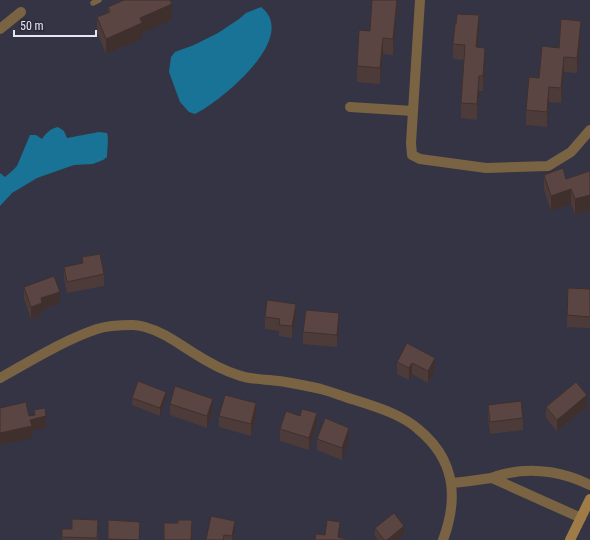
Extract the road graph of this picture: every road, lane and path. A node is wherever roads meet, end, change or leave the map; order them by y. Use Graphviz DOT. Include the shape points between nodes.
graph roads {
  1 [pos="99,0"];
  2 [pos="420,0"];
  3 [pos="93,3"];
  4 [pos="21,12"];
  5 [pos="0,28"];
  6 [pos="350,107"];
  7 [pos="414,111"];
  8 [pos="590,130"];
  9 [pos="0,378"];
  10 [pos="492,478"];
  11 [pos="452,484"];
  12 [pos="590,485"];
  13 [pos="590,499"];
  14 [pos="581,518"];
  15 [pos="443,540"];
  16 [pos="570,540"];
  1 -- 3 [label="lane"];
  2 -- 7 [label="street"];
  4 -- 5 [label="street"];
  6 -- 7 [label="street"];
  7 -- 8 [label="street" via="412,155 420,159 486,168 548,166 571,152"];
  9 -- 11 [label="street" via="58,346 98,328 135,325 158,330 230,373 247,379 280,381 321,389 396,415 418,428 438,448"];
  10 -- 11 [label="street"];
  10 -- 12 [label="street" via="509,472 548,471"];
  10 -- 14 [label="street"];
  11 -- 15 [label="street" via="449,523"];
  13 -- 14 [label="main road"];
  14 -- 16 [label="main road"];
}
